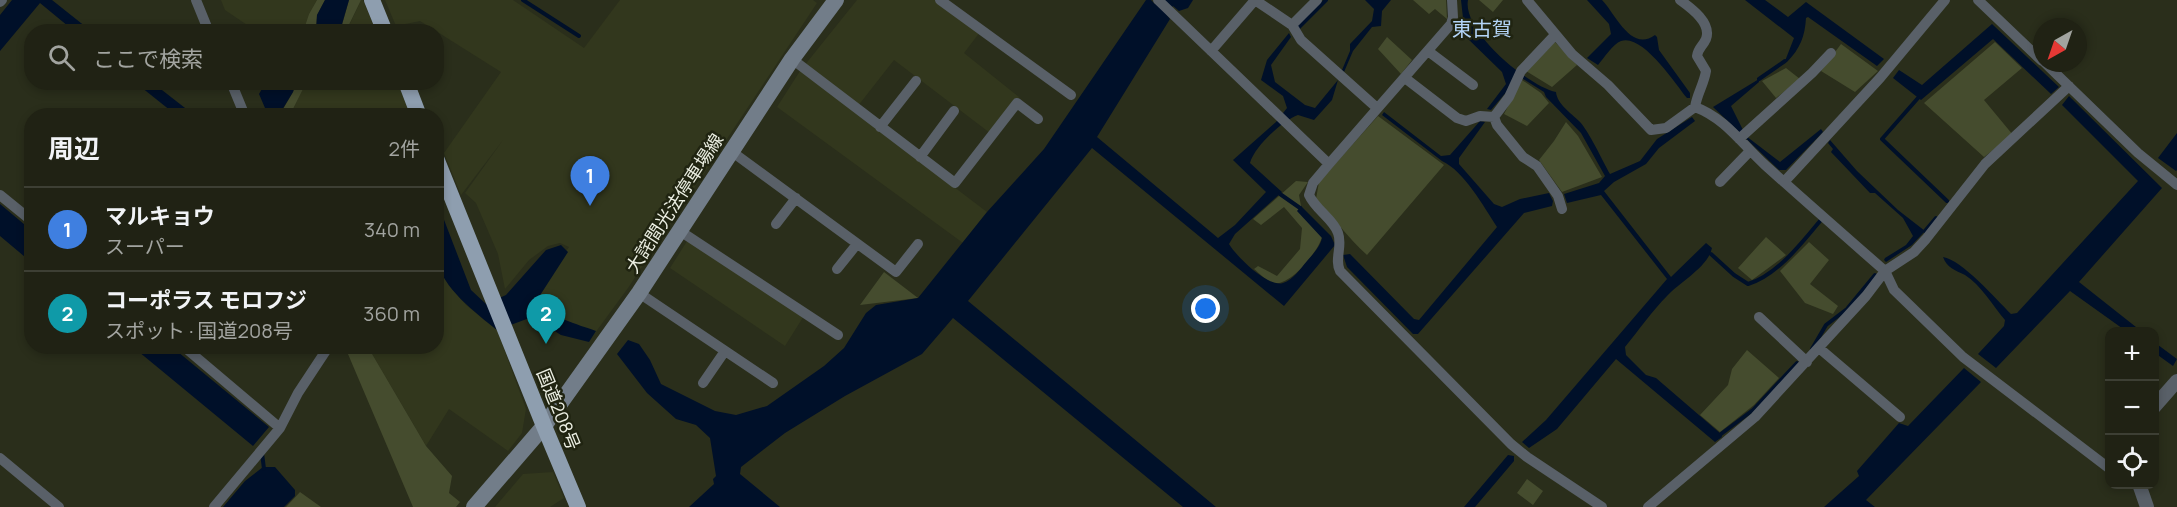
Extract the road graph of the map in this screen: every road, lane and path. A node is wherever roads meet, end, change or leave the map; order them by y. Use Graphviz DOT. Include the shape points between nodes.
graph roads {
  1 [pos="196,0"];
  2 [pos="372,0"];
  3 [pos="940,0"];
  4 [pos="1158,0"];
  5 [pos="1255,0"];
  6 [pos="1317,0"];
  7 [pos="1452,0"];
  8 [pos="1527,0"];
  9 [pos="1680,0"];
  10 [pos="1945,0"];
  11 [pos="1978,0"];
  12 [pos="830,2"];
  13 [pos="206,24"];
  14 [pos="382,24"];
  15 [pos="1292,26"];
  16 [pos="1555,35"];
  17 [pos="1211,51"];
  18 [pos="1428,51"];
  19 [pos="2033,52"];
  20 [pos="1831,53"];
  21 [pos="792,59"];
  22 [pos="2054,72"];
  23 [pos="1405,78"];
  24 [pos="916,81"];
  25 [pos="1473,84"];
  26 [pos="2069,86"];
  27 [pos="234,90"];
  28 [pos="409,90"];
  29 [pos="1071,95"];
  30 [pos="1695,107"];
  31 [pos="242,108"];
  32 [pos="416,108"];
  33 [pos="1377,108"];
  34 [pos="954,111"];
  35 [pos="1494,117"];
  36 [pos="1038,119"];
  37 [pos="880,127"];
  38 [pos="1743,135"];
  39 [pos="731,151"];
  40 [pos="1750,151"];
  41 [pos="920,157"];
  42 [pos="1329,164"];
  43 [pos="444,178"];
  44 [pos="1720,182"];
  45 [pos="1784,182"];
  46 [pos="2177,185"];
  47 [pos="0,195"];
  48 [pos="796,198"];
  49 [pos="1562,209"];
  50 [pos="24,214"];
  51 [pos="776,224"];
  52 [pos="680,231"];
  53 [pos="857,244"];
  54 [pos="918,244"];
  55 [pos="837,269"];
  56 [pos="1886,271"];
  57 [pos="639,293"];
  58 [pos="1759,317"];
  59 [pos="838,335"];
  60 [pos="1819,348"];
  61 [pos="725,351"];
  62 [pos="192,354"];
  63 [pos="324,354"];
  64 [pos="1807,362"];
  65 [pos="2177,381"];
  66 [pos="704,383"];
  67 [pos="773,383"];
  68 [pos="2159,401"];
  69 [pos="1900,417"];
  70 [pos="544,426"];
  71 [pos="280,428"];
  72 [pos="0,458"];
  73 [pos="2105,466"];
  74 [pos="2141,489"];
  75 [pos="59,507"];
  76 [pos="214,507"];
  77 [pos="474,507"];
  78 [pos="578,507"];
  79 [pos="1602,507"];
  80 [pos="1648,507"];
  81 [pos="2147,507"];
  1 -- 13 [label="street"];
  2 -- 14 [label="highway"];
  3 -- 29 [label="street"];
  4 -- 17 [label="street"];
  5 -- 15 [label="street"];
  5 -- 17 [label="street"];
  6 -- 15 [label="street"];
  7 -- 18 [label="street" via="1451,24"];
  8 -- 16 [label="street"];
  9 -- 30 [label="street" via="1703,21 1707,32 1697,50 1707,71"];
  10 -- 45 [label="street"];
  11 -- 19 [label="street"];
  12 -- 21 [label="main road, 大詫間光法停車場線"];
  15 -- 33 [label="street" via="1301,40"];
  16 -- 30 [label="street" via="1651,130 1666,128"];
  16 -- 35 [label="street" via="1519,75"];
  17 -- 42 [label="street"];
  18 -- 23 [label="street"];
  18 -- 25 [label="street"];
  20 -- 38 [label="street"];
  21 -- 37 [label="street"];
  21 -- 39 [label="main road, 大詫間光法停車場線"];
  22 -- 26 [label="street"];
  23 -- 33 [label="street"];
  23 -- 35 [label="street" via="1457,118 1466,121"];
  24 -- 37 [label="street"];
  26 -- 46 [label="street"];
  26 -- 56 [label="street" via="1985,164 1914,252"];
  27 -- 31 [label="street"];
  28 -- 32 [label="highway"];
  30 -- 38 [label="street"];
  33 -- 42 [label="street"];
  34 -- 41 [label="street"];
  35 -- 49 [label="street" via="1523,157 1537,166 1558,196"];
  36 -- 41 [label="street" via="1017,104 955,183"];
  37 -- 41 [label="street"];
  38 -- 40 [label="street"];
  39 -- 48 [label="street"];
  39 -- 52 [label="main road, 大詫間光法停車場線"];
  40 -- 44 [label="street"];
  40 -- 45 [label="street"];
  42 -- 79 [label="street" via="1313,183 1309,195 1338,231 1340,272 1511,444"];
  43 -- 70 [label="highway, 国道208号"];
  45 -- 56 [label="street"];
  47 -- 50 [label="street"];
  48 -- 51 [label="street"];
  48 -- 53 [label="street"];
  52 -- 57 [label="main road, 大詫間光法停車場線"];
  52 -- 59 [label="street"];
  53 -- 54 [label="street" via="896,272"];
  53 -- 55 [label="street"];
  56 -- 60 [label="street"];
  56 -- 73 [label="street" via="1894,290 1963,357"];
  57 -- 61 [label="street"];
  57 -- 70 [label="main road, 大詫間光法停車場線"];
  58 -- 64 [label="street"];
  60 -- 64 [label="street"];
  60 -- 69 [label="street"];
  61 -- 66 [label="street"];
  61 -- 67 [label="street"];
  62 -- 71 [label="street"];
  63 -- 71 [label="street"];
  64 -- 80 [label="street" via="1755,417"];
  65 -- 68 [label="street"];
  70 -- 77 [label="main road, 大詫間光法停車場線"];
  70 -- 78 [label="highway, 国道208号"];
  71 -- 76 [label="street"];
  72 -- 75 [label="street"];
  74 -- 81 [label="street"];
}
